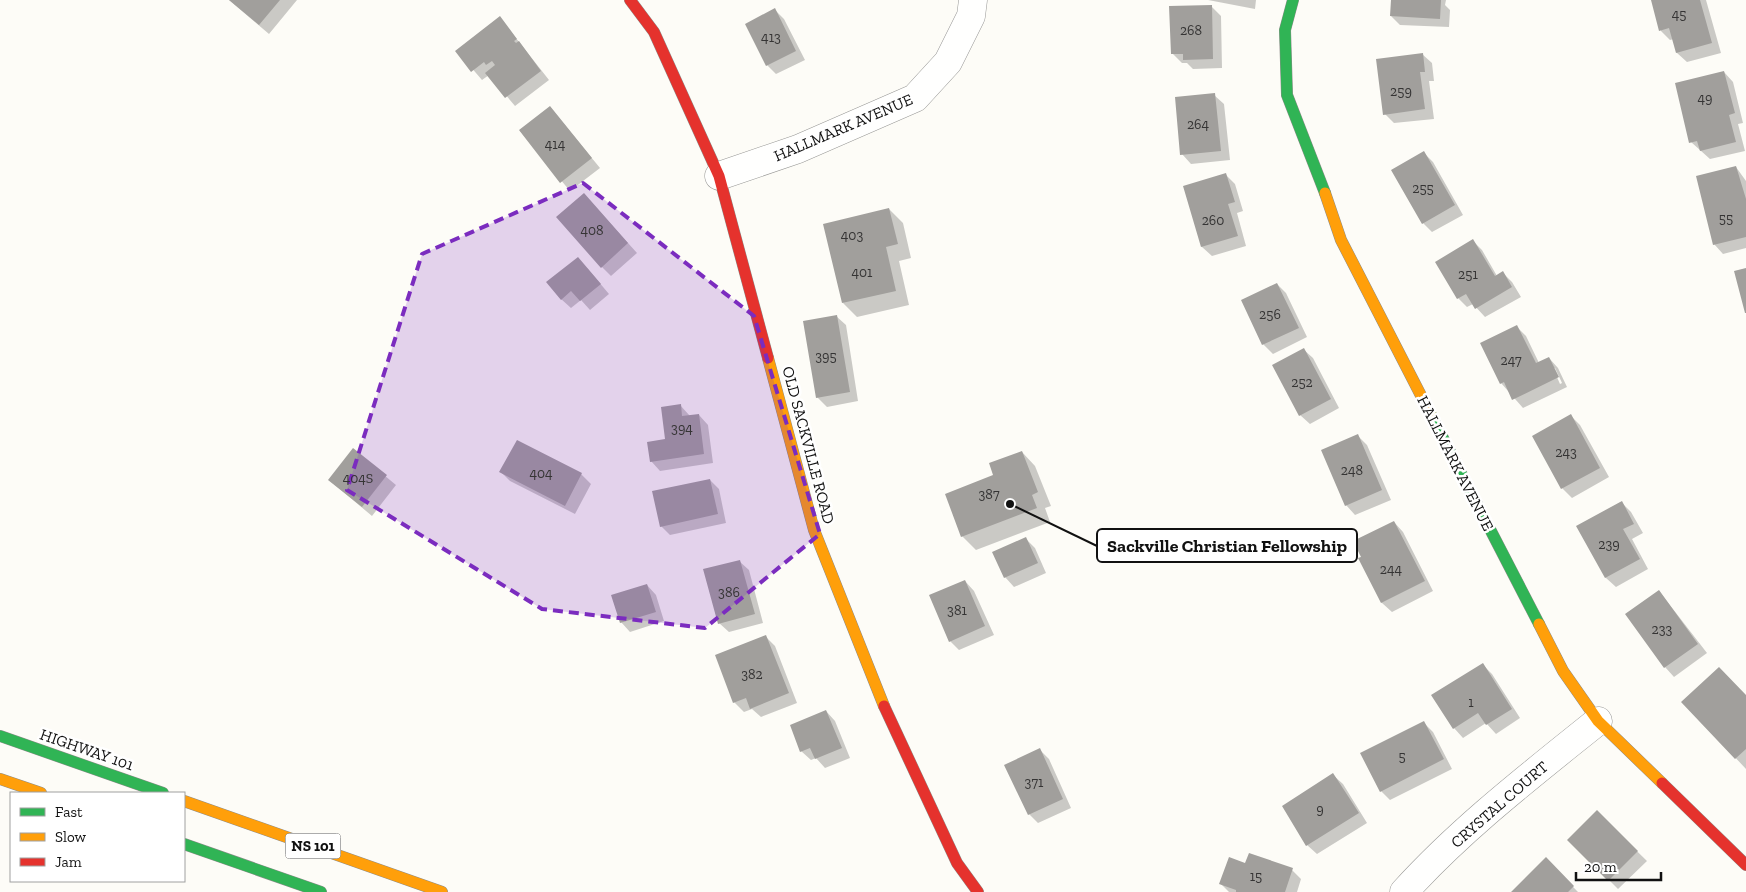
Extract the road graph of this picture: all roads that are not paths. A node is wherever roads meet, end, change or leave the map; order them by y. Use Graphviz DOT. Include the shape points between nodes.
graph roads {
  1 [pos="630,0"];
  2 [pos="973,0"];
  3 [pos="1293,0"];
  4 [pos="719,176"];
  5 [pos="1598,721"];
  6 [pos="0,736"];
  7 [pos="0,779"];
  8 [pos="38,792"];
  9 [pos="160,792"];
  10 [pos="185,801"];
  11 [pos="185,844"];
  12 [pos="1746,865"];
  13 [pos="321,892"];
  14 [pos="442,892"];
  15 [pos="978,892"];
  16 [pos="1404,892"];
  1 -- 4 [label="main road, OLD SACKVILLE ROAD" via="654,32"];
  2 -- 4 [label="street, HALLMARK AVENUE" via="971,16 948,62 915,98 798,149"];
  3 -- 5 [label="main road, HALLMARK AVENUE" via="1285,30 1287,95 1314,160 1341,240 1563,671"];
  4 -- 15 [label="main road, OLD SACKVILLE ROAD" via="814,530 901,747 957,863"];
  5 -- 12 [label="main road, HALLMARK AVENUE"];
  5 -- 16 [label="street, CRYSTAL COURT" via="1508,793"];
  6 -- 9 [label="main road, HIGHWAY 101"];
  7 -- 8 [label="main road"];
  10 -- 14 [label="main road, NS 101"];
  11 -- 13 [label="main road, NS 101"];
}
